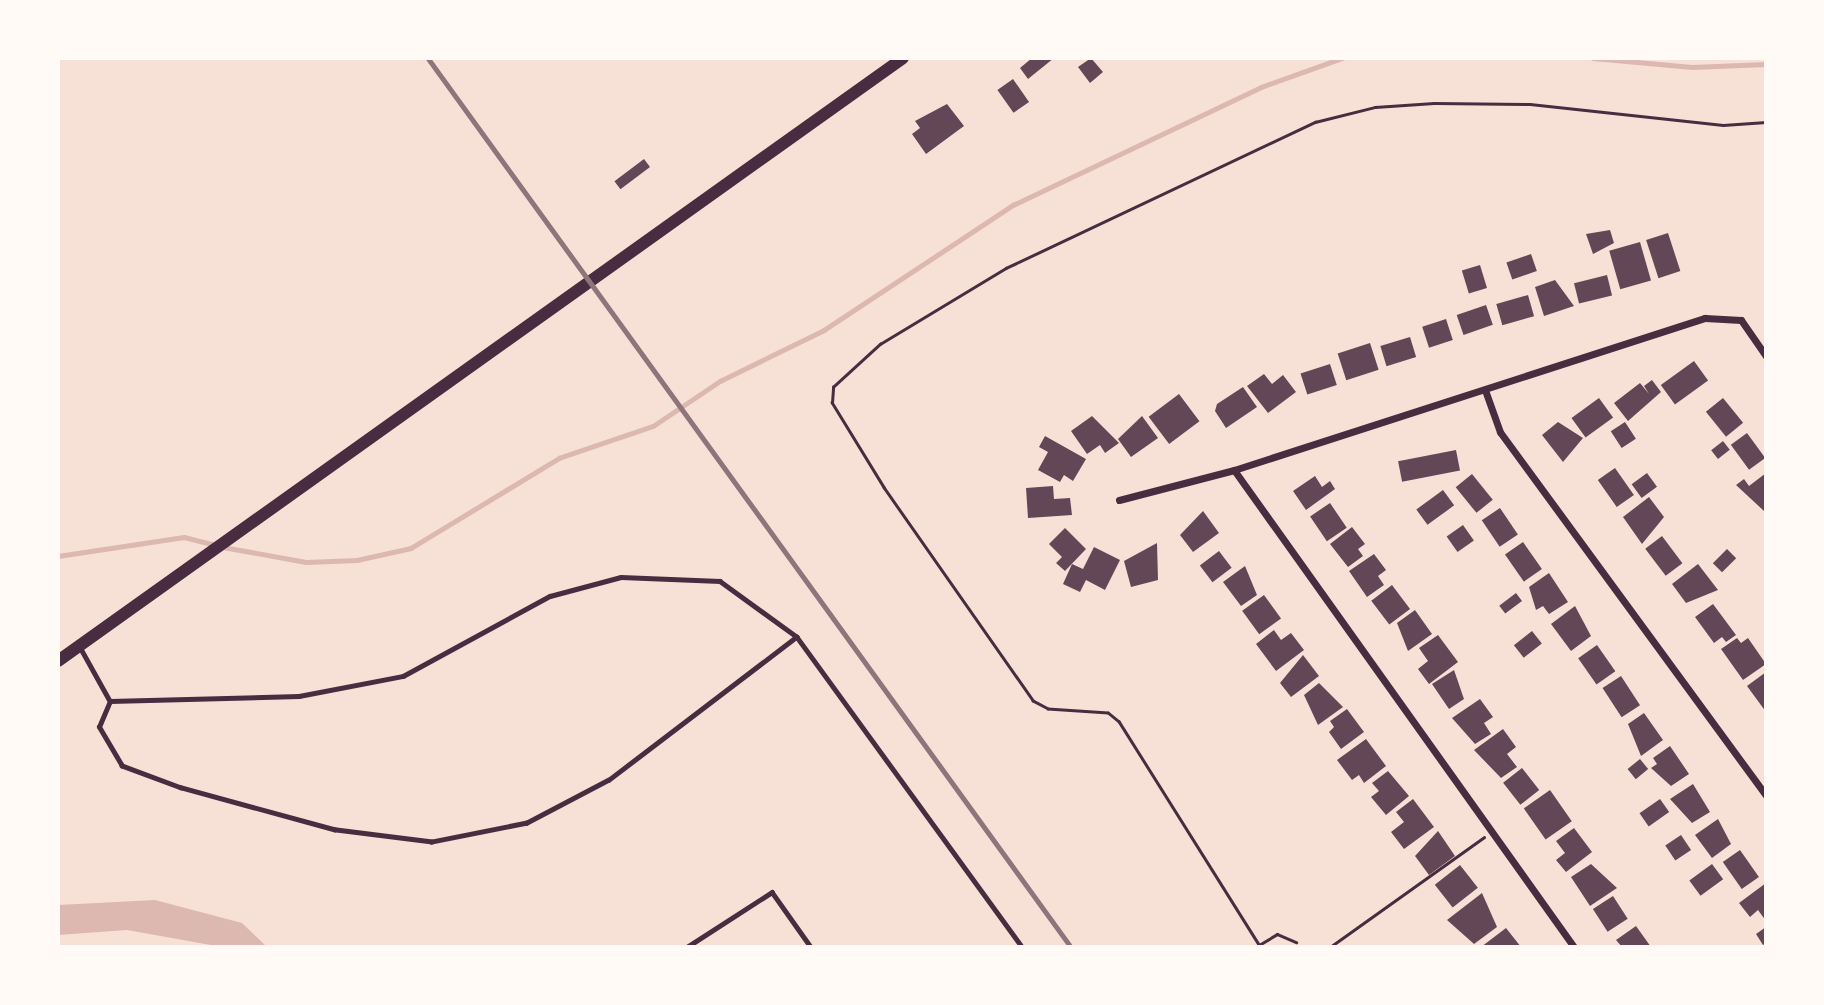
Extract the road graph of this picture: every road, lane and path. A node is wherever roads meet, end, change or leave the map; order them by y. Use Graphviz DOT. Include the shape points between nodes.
graph roads {
  1 [pos="903,58"];
  2 [pos="1766,122"];
  3 [pos="1766,356"];
  4 [pos="1485,390"];
  5 [pos="1234,470"];
  6 [pos="1119,500"];
  7 [pos="797,637"];
  8 [pos="79,646"];
  9 [pos="58,662"];
  10 [pos="110,701"];
  11 [pos="1766,796"];
  12 [pos="1492,831"];
  13 [pos="1296,942"];
  14 [pos="1260,946"];
  15 [pos="687,947"];
  16 [pos="811,947"];
  17 [pos="1022,947"];
  18 [pos="1330,947"];
  19 [pos="1574,947"];
  1 -- 8 [label="main road"];
  2 -- 14 [label="path" via="1723,125 1503,103 1375,107 1315,122 1006,268 880,344 834,387 832,403 884,488 1033,701 1048,709 1108,713 1119,722"];
  3 -- 4 [label="street" via="1741,320 1728,314"];
  4 -- 5 [label="street"];
  4 -- 11 [label="street" via="1500,432"];
  5 -- 6 [label="street"];
  5 -- 12 [label="street"];
  7 -- 10 [label="lane" via="720,581 621,577 550,596 403,676 299,696"];
  7 -- 10 [label="lane" via="610,780 527,823 432,842 312,824 122,766 99,727"];
  7 -- 17 [label="lane"];
  8 -- 9 [label="main road"];
  8 -- 10 [label="lane"];
  12 -- 18 [label="path"];
  12 -- 19 [label="street"];
  13 -- 14 [label="path" via="1277,934"];
  15 -- 16 [label="lane" via="772,892"];
}
